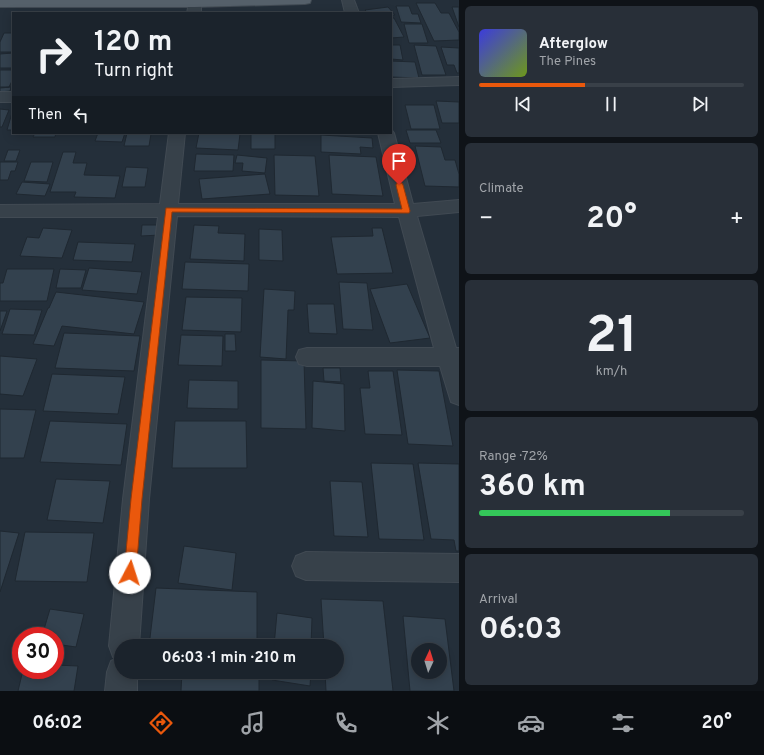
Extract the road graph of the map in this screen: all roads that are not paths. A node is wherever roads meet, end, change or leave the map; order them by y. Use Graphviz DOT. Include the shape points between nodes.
graph roads {
  1 [pos="305,0"];
  2 [pos="348,0"];
  3 [pos="27,1"];
  4 [pos="211,1"];
  5 [pos="111,2"];
  6 [pos="0,4"];
  7 [pos="194,8"];
  8 [pos="352,12"];
  9 [pos="459,82"];
  10 [pos="392,83"];
  11 [pos="0,97"];
  12 [pos="12,97"];
  13 [pos="177,134"];
  14 [pos="386,134"];
  15 [pos="459,206"];
  16 [pos="169,210"];
  17 [pos="0,211"];
  18 [pos="406,211"];
  19 [pos="307,357"];
  20 [pos="454,357"];
  21 [pos="459,395"];
  22 [pos="306,566"];
  23 [pos="459,568"];
  24 [pos="125,639"];
  25 [pos="122,679"];
  26 [pos="121,691"];
  1 -- 4 [label="main road"];
  2 -- 8 [label="street"];
  3 -- 5 [label="main road"];
  3 -- 6 [label="main road"];
  4 -- 7 [label="main road"];
  5 -- 7 [label="main road"];
  9 -- 10 [label="street"];
  11 -- 12 [label="street"];
  13 -- 16 [label="street"];
  14 -- 18 [label="street"];
  15 -- 18 [label="street"];
  16 -- 17 [label="street"];
  16 -- 18 [label="street"];
  16 -- 24 [label="street" via="136,499"];
  18 -- 20 [label="street"];
  19 -- 20 [label="street"];
  20 -- 21 [label="street"];
  22 -- 23 [label="street"];
  25 -- 26 [label="street"];
}
